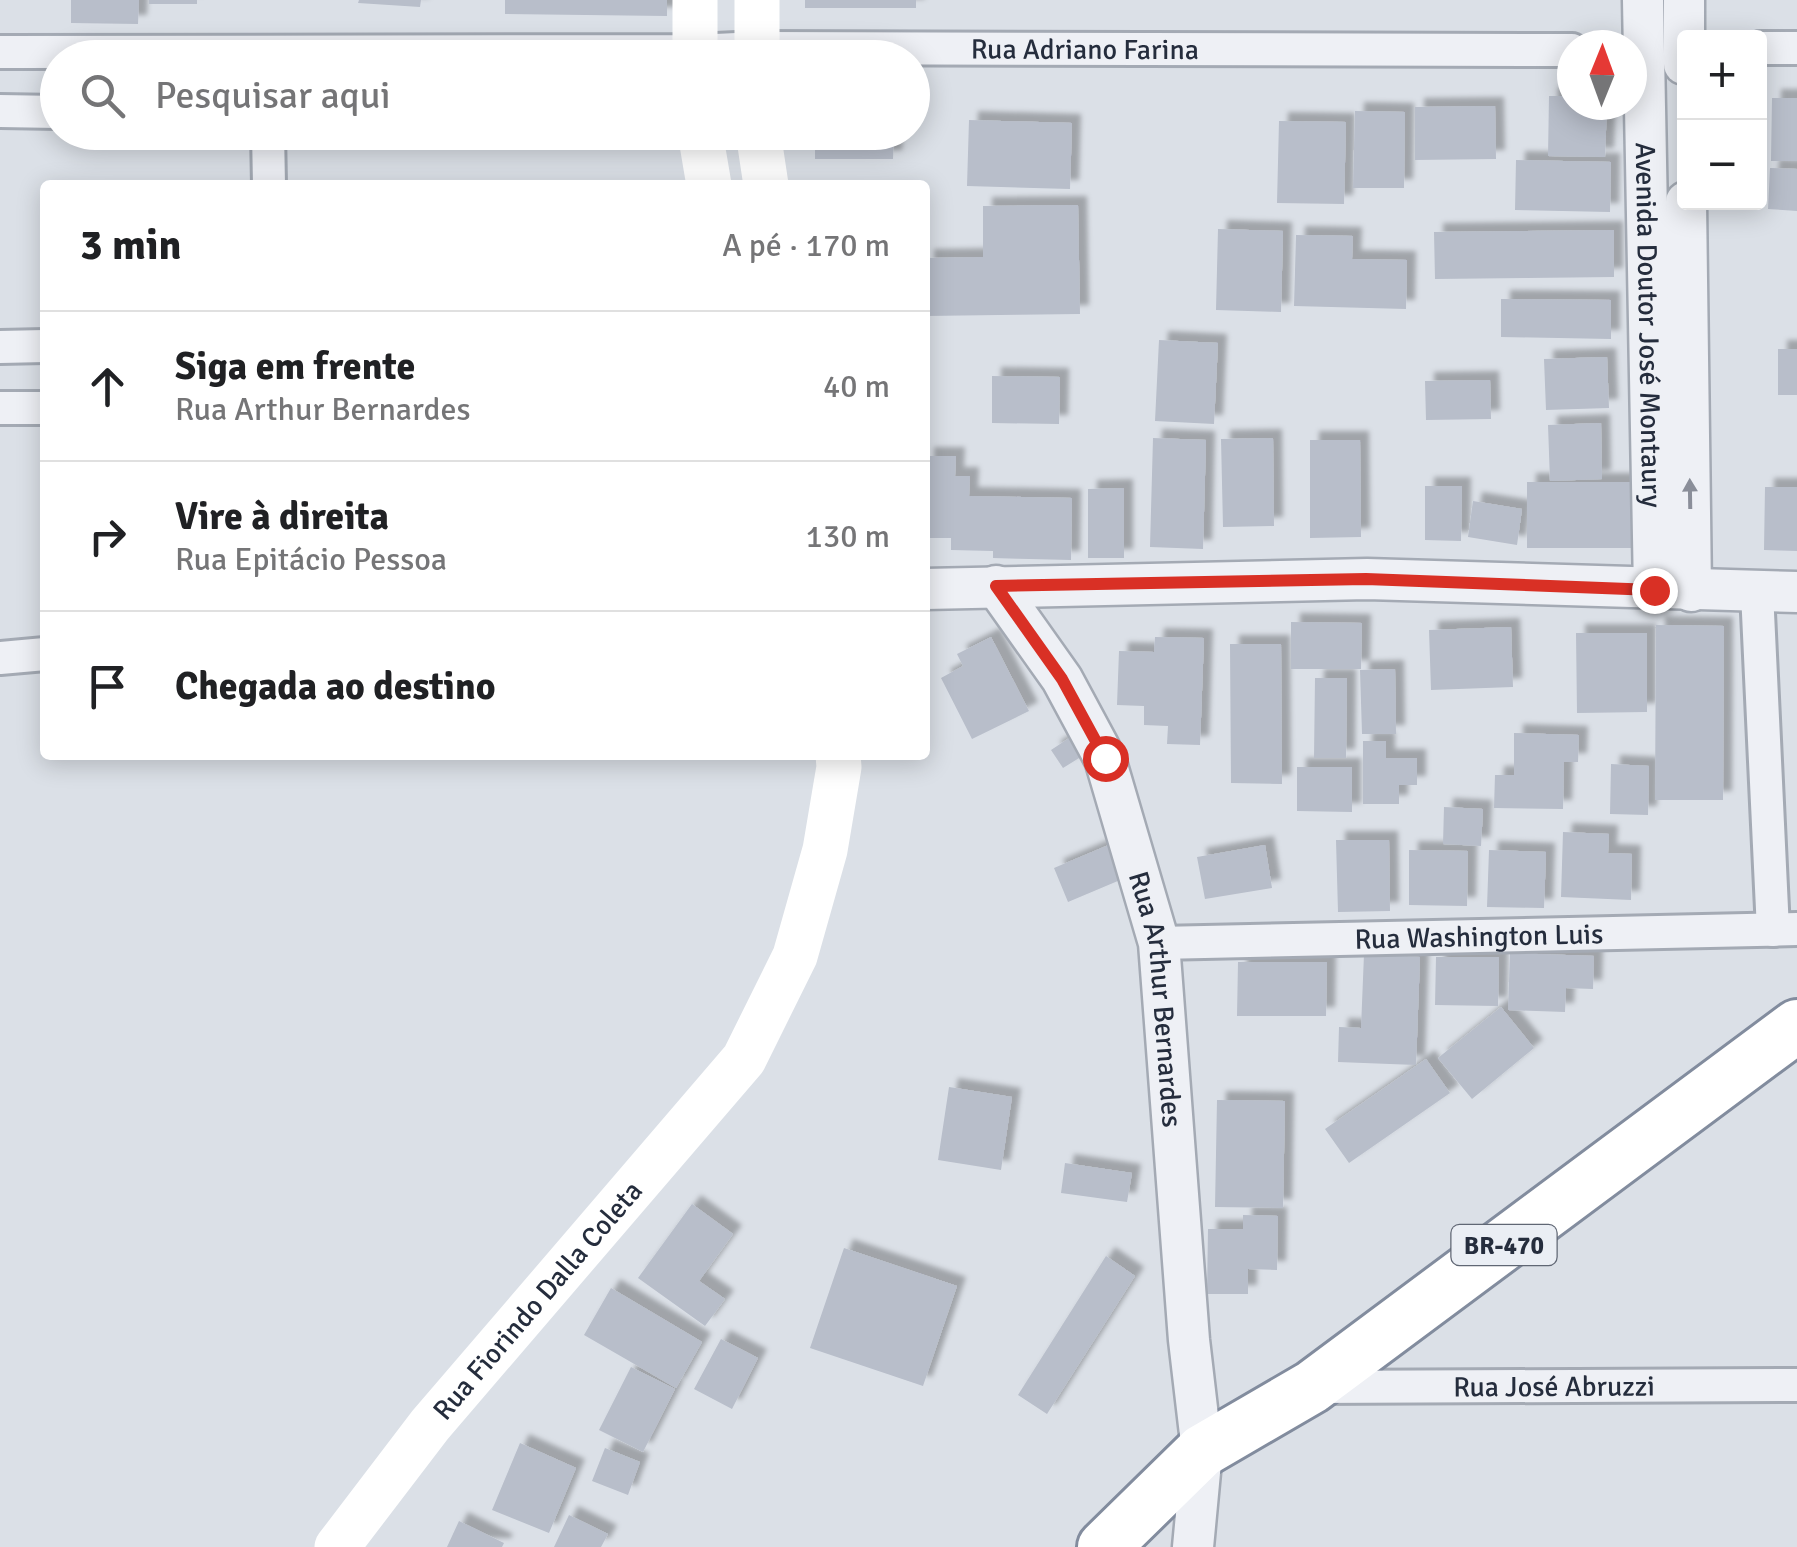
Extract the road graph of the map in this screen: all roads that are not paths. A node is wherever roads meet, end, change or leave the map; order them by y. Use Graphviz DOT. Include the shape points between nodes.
graph roads {
  1 [pos="694,0"];
  2 [pos="757,0"];
  3 [pos="1642,0"];
  4 [pos="1684,0"];
  5 [pos="1640,30"];
  6 [pos="1684,30"];
  7 [pos="718,40"];
  8 [pos="734,40"];
  9 [pos="1677,48"];
  10 [pos="1767,48"];
  11 [pos="1797,48"];
  12 [pos="1557,50"];
  13 [pos="1647,50"];
  14 [pos="0,52"];
  15 [pos="40,52"];
  16 [pos="930,52"];
  17 [pos="0,111"];
  18 [pos="40,112"];
  19 [pos="1643,120"];
  20 [pos="268,150"];
  21 [pos="703,150"];
  22 [pos="761,150"];
  23 [pos="269,180"];
  24 [pos="708,180"];
  25 [pos="765,180"];
  26 [pos="1686,210"];
  27 [pos="40,346"];
  28 [pos="0,347"];
  29 [pos="0,408"];
  30 [pos="40,408"];
  31 [pos="996,586"];
  32 [pos="930,589"];
  33 [pos="1673,590"];
  34 [pos="1757,592"];
  35 [pos="1797,592"];
  36 [pos="40,654"];
  37 [pos="0,658"];
  38 [pos="838,760"];
  39 [pos="1785,929"];
  40 [pos="1159,943"];
  41 [pos="1797,1026"];
  42 [pos="1797,1385"];
  43 [pos="1312,1388"];
  44 [pos="1202,1451"];
  45 [pos="337,1547"];
  46 [pos="1104,1547"];
  47 [pos="1192,1547"];
  1 -- 7 [label="main road"];
  2 -- 8 [label="main road"];
  3 -- 5 [label="street, Avenida Doutor José Montaury"];
  4 -- 6 [label="street"];
  9 -- 13 [label="street"];
  10 -- 11 [label="street"];
  12 -- 16 [label="street, Rua Adriano Farina"];
  14 -- 15 [label="street, Rua Adriano Farina"];
  17 -- 18 [label="street"];
  19 -- 33 [label="street, Avenida Doutor José Montaury"];
  20 -- 23 [label="street"];
  21 -- 24 [label="main road"];
  22 -- 25 [label="main road"];
  33 -- 26 [label="street, Avenida Doutor José Montaury, one-way"];
  27 -- 28 [label="street"];
  29 -- 30 [label="street"];
  31 -- 32 [label="street"];
  31 -- 33 [label="street" via="1366,579"];
  31 -- 40 [label="street, Rua Arthur Bernardes" via="1062,679 1105,758"];
  33 -- 34 [label="street"];
  34 -- 35 [label="street"];
  34 -- 39 [label="street"];
  36 -- 37 [label="street"];
  38 -- 45 [label="main road, Rua Fiorindo Dalla Coleta" via="825,850 794,956 744,1059 430,1426"];
  39 -- 40 [label="street, Rua Washington Luis"];
  40 -- 44 [label="street, Rua Arthur Bernardes"];
  41 -- 43 [label="highway, BR-470"];
  42 -- 43 [label="street, Rua José Abruzzi"];
  43 -- 44 [label="highway, BR-470"];
  44 -- 46 [label="highway, BR-470"];
  44 -- 47 [label="street, Rua Arthur Bernardes"];
}
